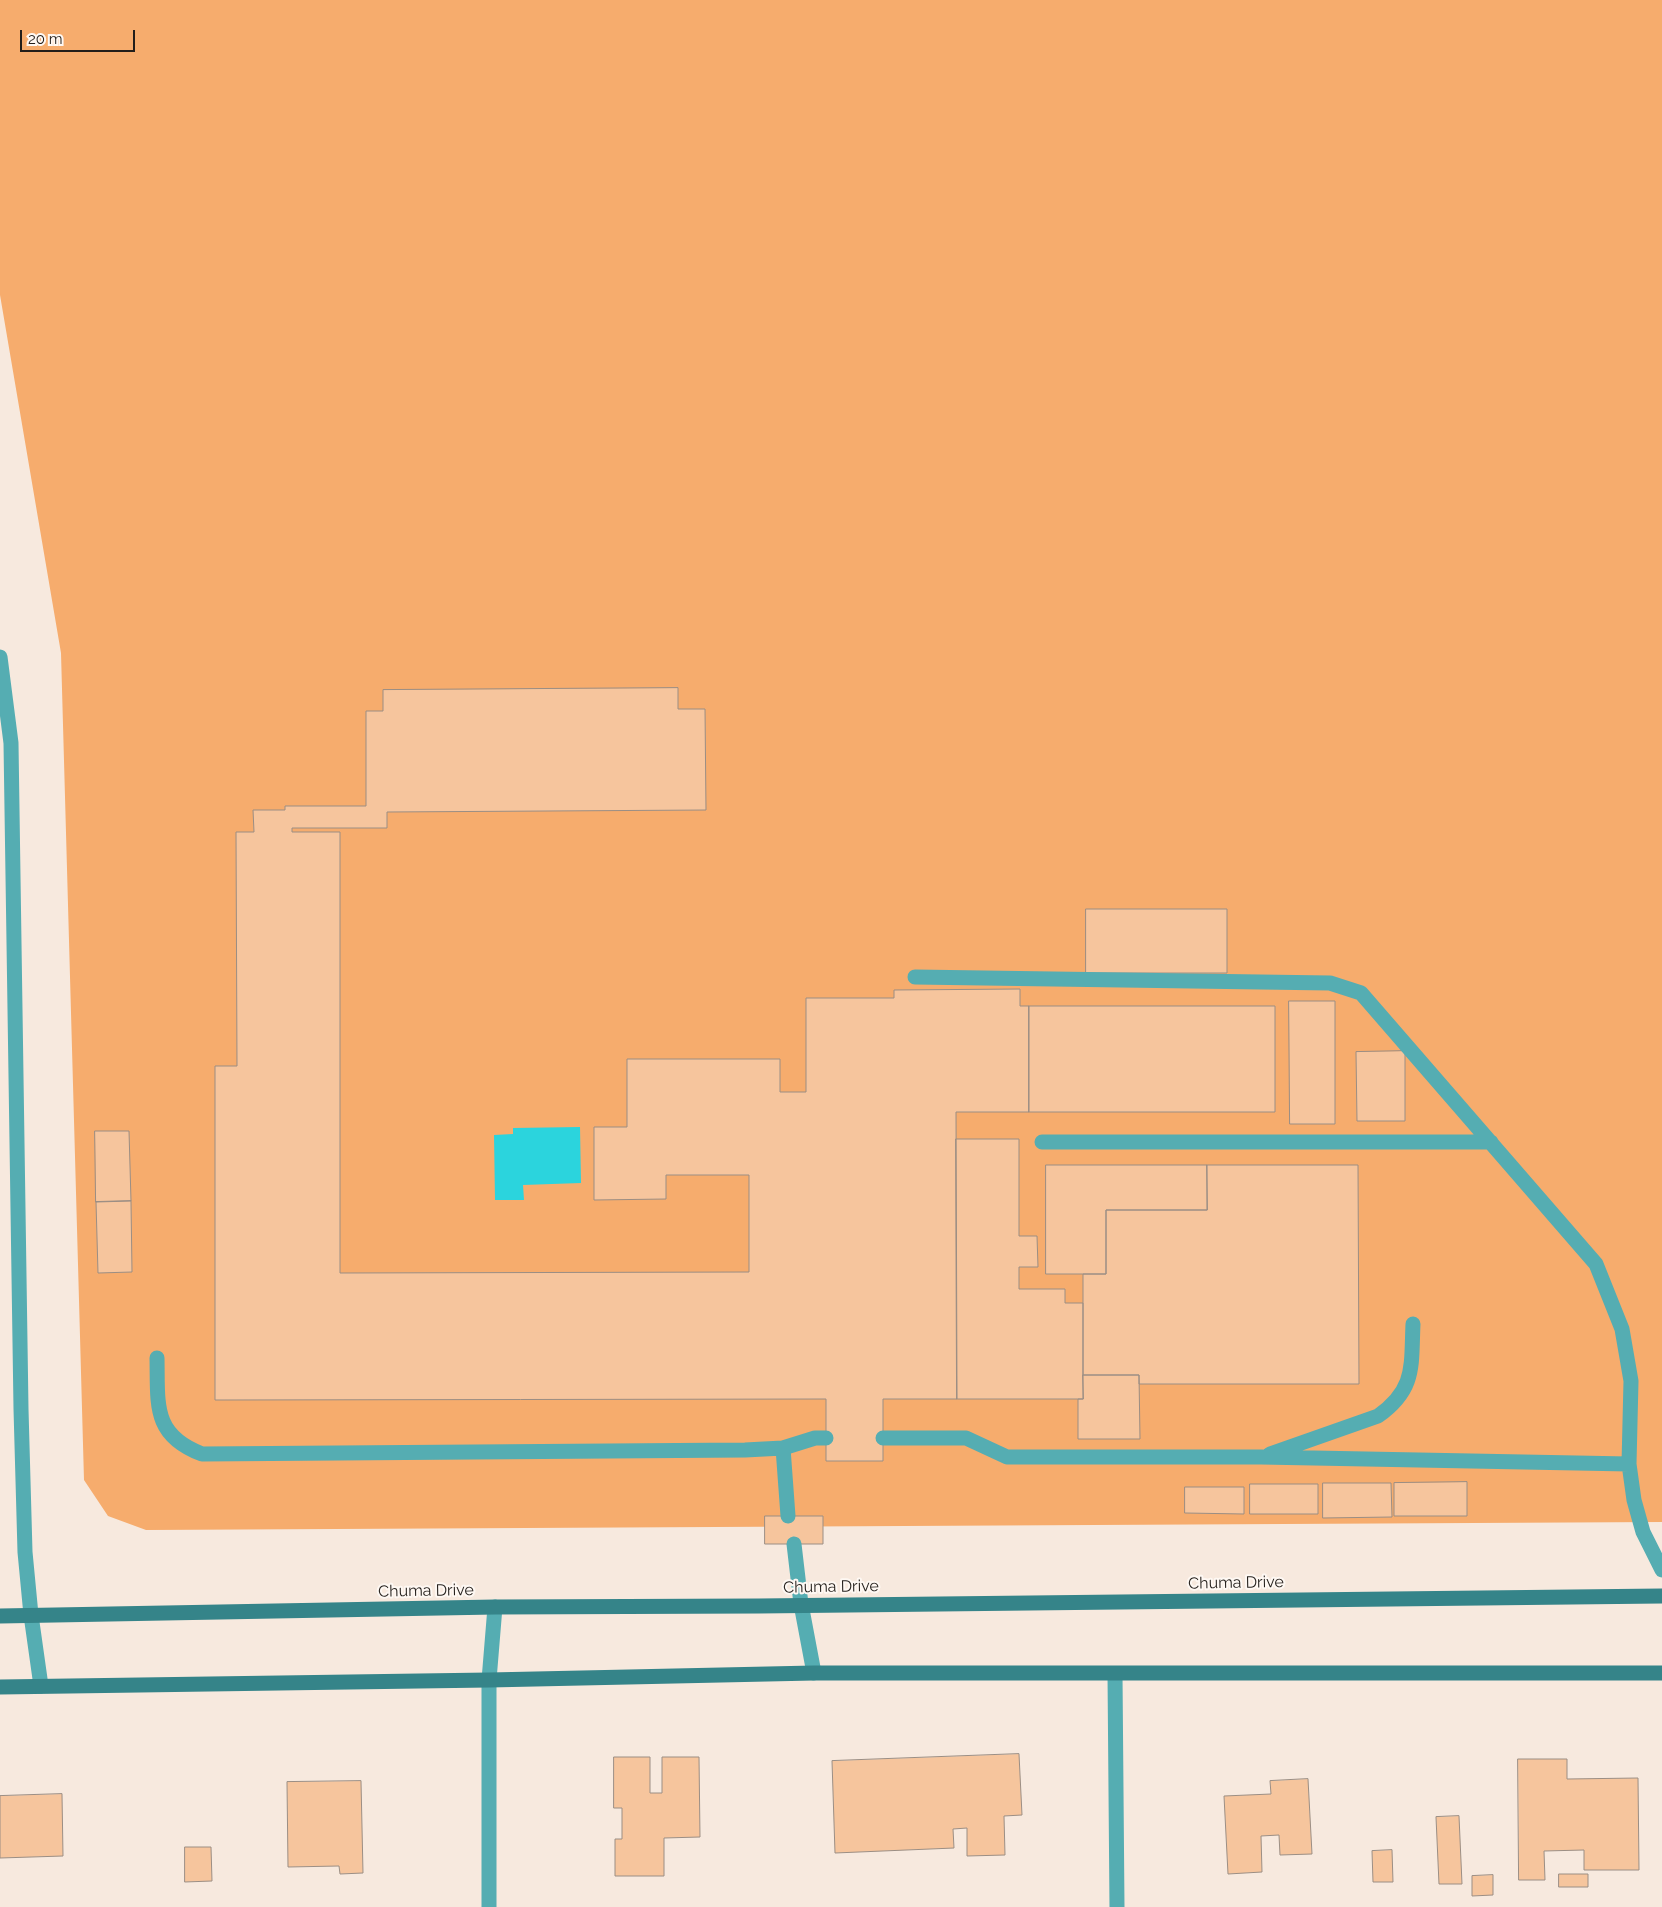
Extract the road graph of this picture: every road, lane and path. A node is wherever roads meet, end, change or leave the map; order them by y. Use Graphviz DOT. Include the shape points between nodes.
graph roads {
  1 [pos="0,657"];
  2 [pos="915,977"];
  3 [pos="1042,1142"];
  4 [pos="1491,1142"];
  5 [pos="1413,1324"];
  6 [pos="157,1358"];
  7 [pos="826,1438"];
  8 [pos="883,1438"];
  9 [pos="783,1448"];
  10 [pos="1261,1457"];
  11 [pos="1629,1464"];
  12 [pos="788,1516"];
  13 [pos="794,1544"];
  14 [pos="1662,1570"];
  15 [pos="1662,1596"];
  16 [pos="801,1604"];
  17 [pos="495,1607"];
  18 [pos="0,1616"];
  19 [pos="30,1616"];
  20 [pos="814,1673"];
  21 [pos="1116,1674"];
  22 [pos="1662,1674"];
  23 [pos="489,1680"];
  24 [pos="41,1686"];
  25 [pos="0,1687"];
  26 [pos="489,1907"];
  27 [pos="1118,1907"];
  1 -- 19 [label="street" via="11,743 21,1409"];
  2 -- 4 [label="street" via="1330,983 1361,993"];
  3 -- 4 [label="street"];
  4 -- 11 [label="street" via="1596,1264 1622,1329 1631,1381"];
  5 -- 10 [label="street" via="1411,1372 1404,1392 1392,1406 1378,1416"];
  6 -- 9 [label="street" via="158,1406 164,1424 174,1439 187,1449 202,1454"];
  7 -- 9 [label="street"];
  8 -- 10 [label="street" via="966,1438 1007,1457"];
  9 -- 12 [label="street"];
  10 -- 11 [label="street"];
  11 -- 14 [label="street" via="1643,1532"];
  13 -- 16 [label="street"];
  15 -- 16 [label="main road, Chuma Drive"];
  16 -- 17 [label="main road, Chuma Drive"];
  16 -- 20 [label="street"];
  17 -- 19 [label="main road, Chuma Drive"];
  17 -- 23 [label="street"];
  18 -- 19 [label="main road, Chuma Drive"];
  19 -- 24 [label="street"];
  20 -- 21 [label="main road"];
  20 -- 23 [label="main road"];
  21 -- 22 [label="main road"];
  21 -- 27 [label="street"];
  23 -- 24 [label="main road"];
  23 -- 26 [label="street"];
  24 -- 25 [label="main road"];
}
